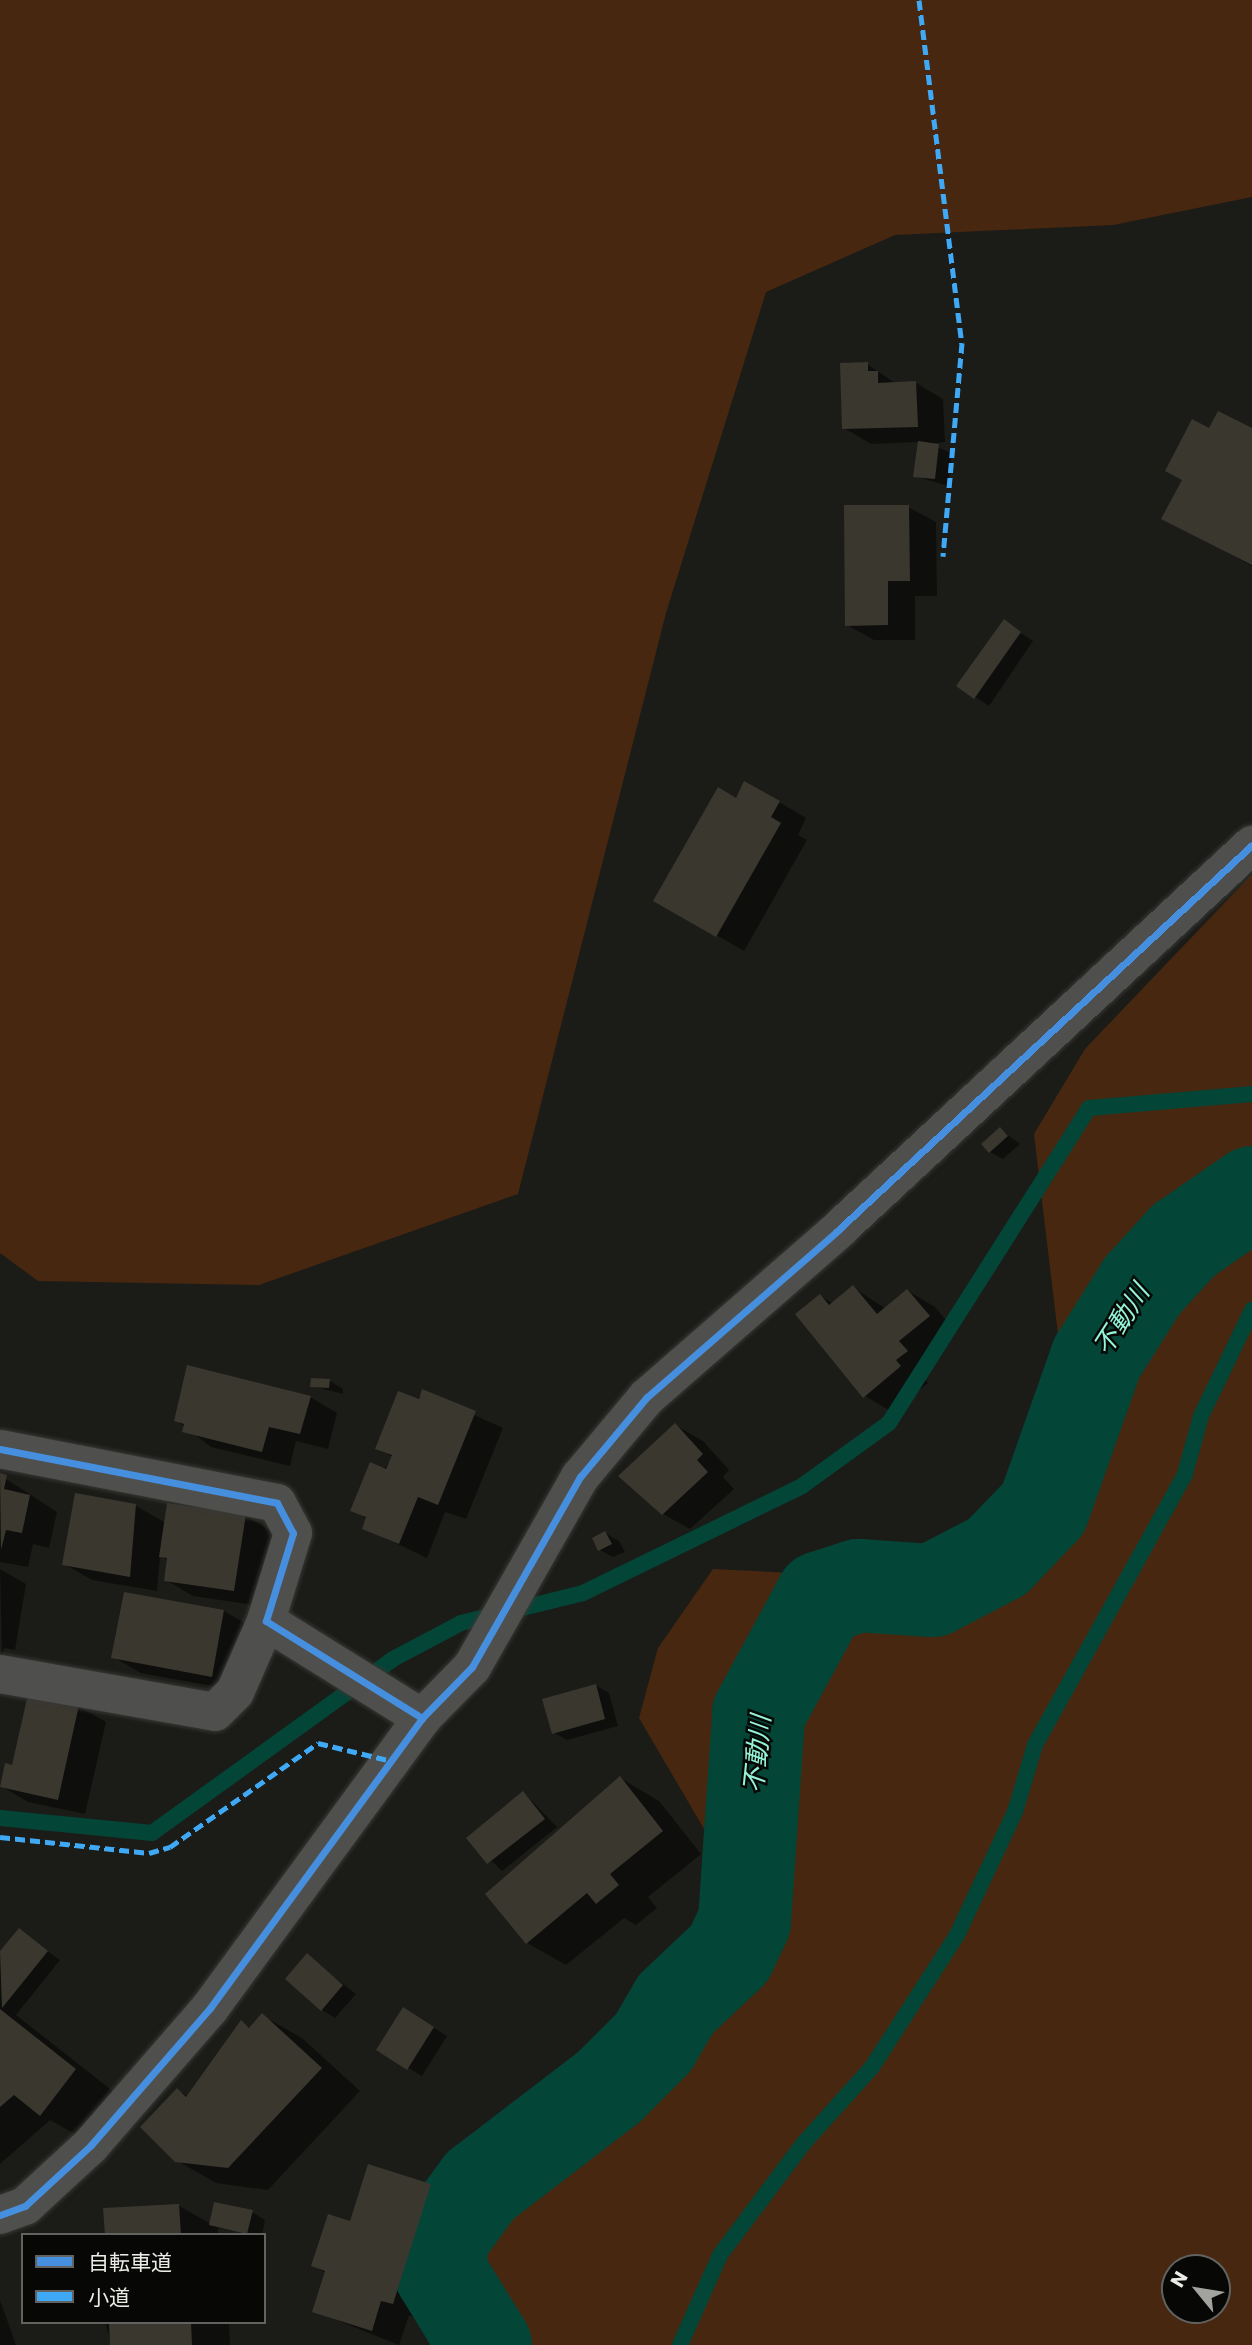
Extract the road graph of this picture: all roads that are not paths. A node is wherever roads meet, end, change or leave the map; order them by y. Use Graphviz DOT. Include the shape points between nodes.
graph roads {
  1 [pos="1252,845"];
  2 [pos="0,1449"];
  3 [pos="266,1621"];
  4 [pos="0,1674"];
  5 [pos="422,1718"];
  6 [pos="0,2215"];
  1 -- 5 [label="street" via="837,1231 647,1396 580,1477 472,1667"];
  2 -- 3 [label="street" via="277,1503 293,1534"];
  3 -- 4 [label="street" via="235,1692 215,1712"];
  3 -- 5 [label="street"];
  5 -- 6 [label="street" via="210,2008 91,2145 25,2206"];
}
